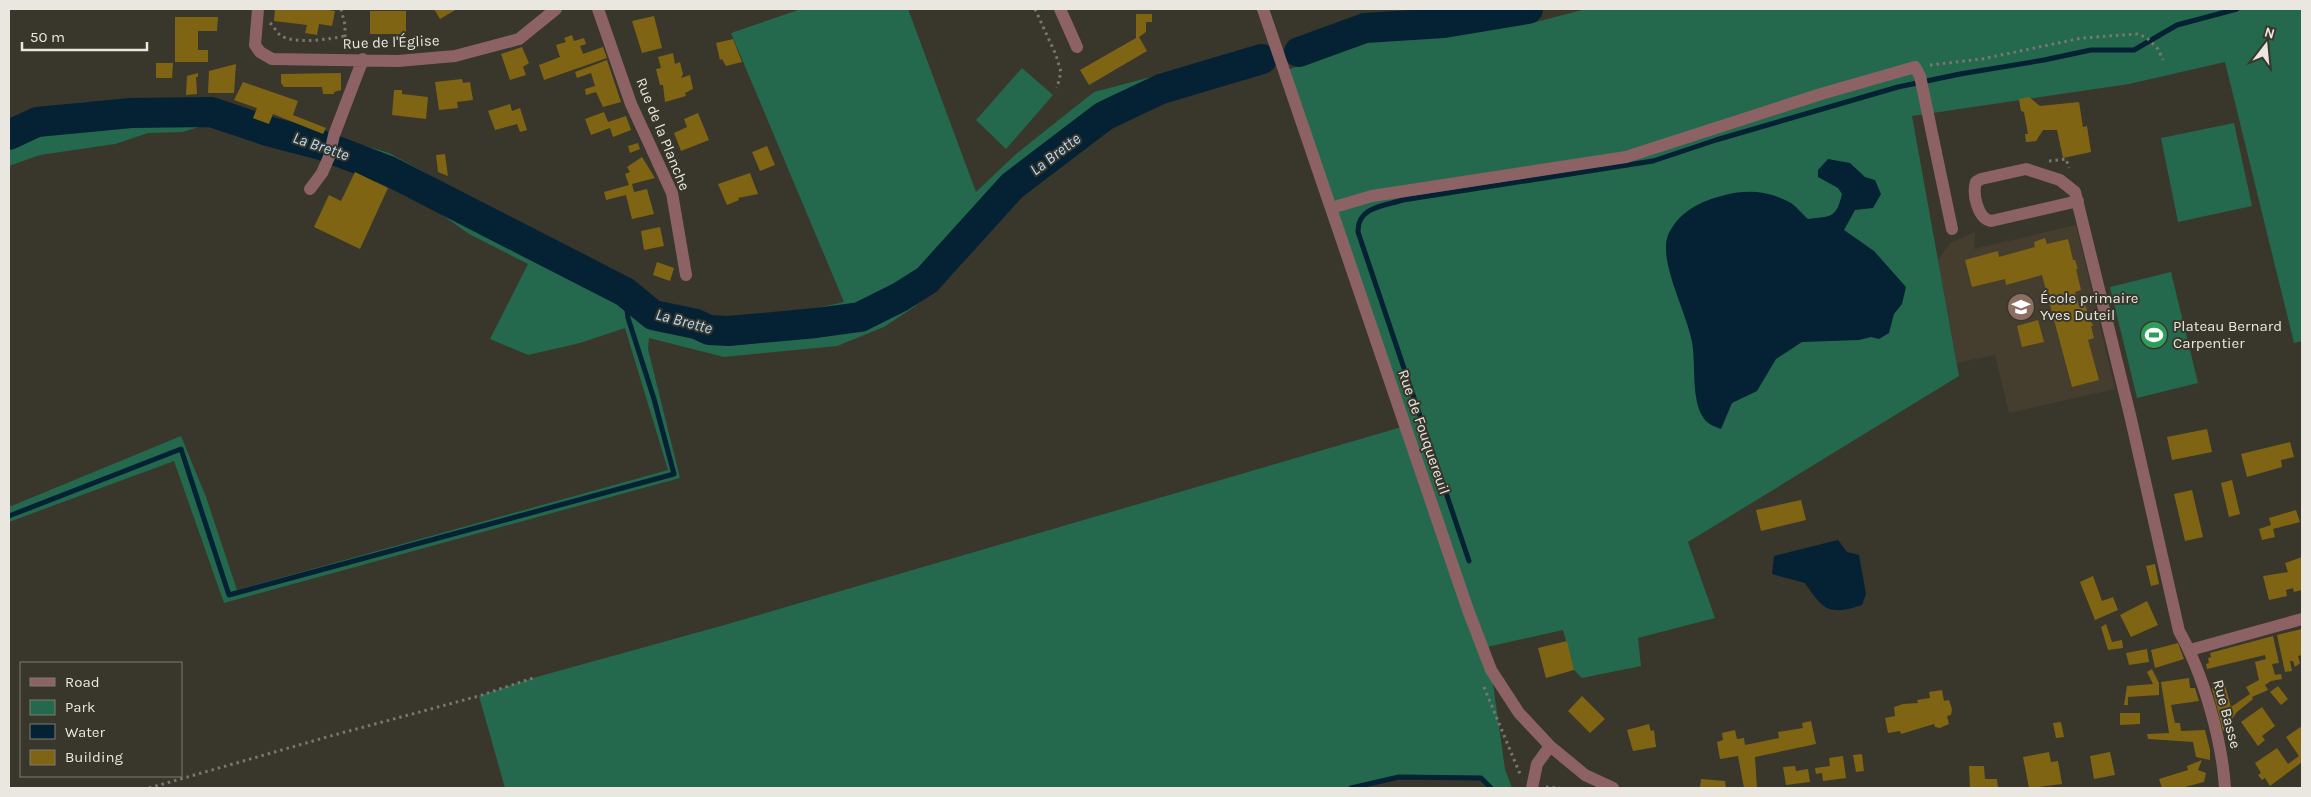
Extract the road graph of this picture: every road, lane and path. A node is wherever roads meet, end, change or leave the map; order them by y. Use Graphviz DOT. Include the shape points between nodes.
graph roads {
  1 [pos="258,9"];
  2 [pos="341,9"];
  3 [pos="556,9"];
  4 [pos="598,9"];
  5 [pos="1035,9"];
  6 [pos="1060,9"];
  7 [pos="1263,9"];
  8 [pos="257,22"];
  9 [pos="345,36"];
  10 [pos="1077,47"];
  11 [pos="364,59"];
  12 [pos="347,60"];
  13 [pos="2163,60"];
  14 [pos="1919,77"];
  15 [pos="1057,88"];
  16 [pos="310,189"];
  17 [pos="2078,201"];
  18 [pos="1331,208"];
  19 [pos="1952,229"];
  20 [pos="686,275"];
  21 [pos="2302,620"];
  22 [pos="2190,650"];
  23 [pos="533,678"];
  24 [pos="1550,746"];
  25 [pos="149,788"];
  26 [pos="1532,788"];
  27 [pos="1613,788"];
  28 [pos="2225,788"];
  1 -- 8 [label="street, Rue de l'Église"];
  2 -- 9 [label="path"];
  3 -- 11 [label="street, Rue de l'Église" via="519,39 455,56 398,61"];
  4 -- 20 [label="street, Rue de la Planche" via="631,104 672,193"];
  5 -- 15 [label="path" via="1061,72"];
  6 -- 10 [label="street"];
  7 -- 18 [label="street, Rue de Fouquereuil"];
  8 -- 9 [label="path" via="272,24 281,36 290,38 324,41"];
  8 -- 12 [label="street, Rue de l'Église" via="255,45 272,59"];
  9 -- 12 [label="path"];
  11 -- 12 [label="street, Rue de l'Église"];
  11 -- 16 [label="street" via="334,134 329,157"];
  13 -- 14 [label="path" via="2158,49 2146,37 2137,34 2082,38"];
  14 -- 18 [label="street" via="1821,94 1626,157 1372,196"];
  14 -- 19 [label="street"];
  17 -- 17 [label="street" via="2075,192 2060,180 2026,169 1981,178 1974,187 1981,216 1991,221"];
  17 -- 22 [label="street, Rue Basse" via="2179,631"];
  18 -- 24 [label="street, Rue de Fouquereuil" via="1482,648 1519,714"];
  21 -- 22 [label="street"];
  22 -- 28 [label="street, Rue Basse" via="2224,763"];
  23 -- 25 [label="path" via="480,696"];
  24 -- 26 [label="street" via="1537,764"];
  24 -- 27 [label="street, Rue de Fouquereuil" via="1585,775"];
}
